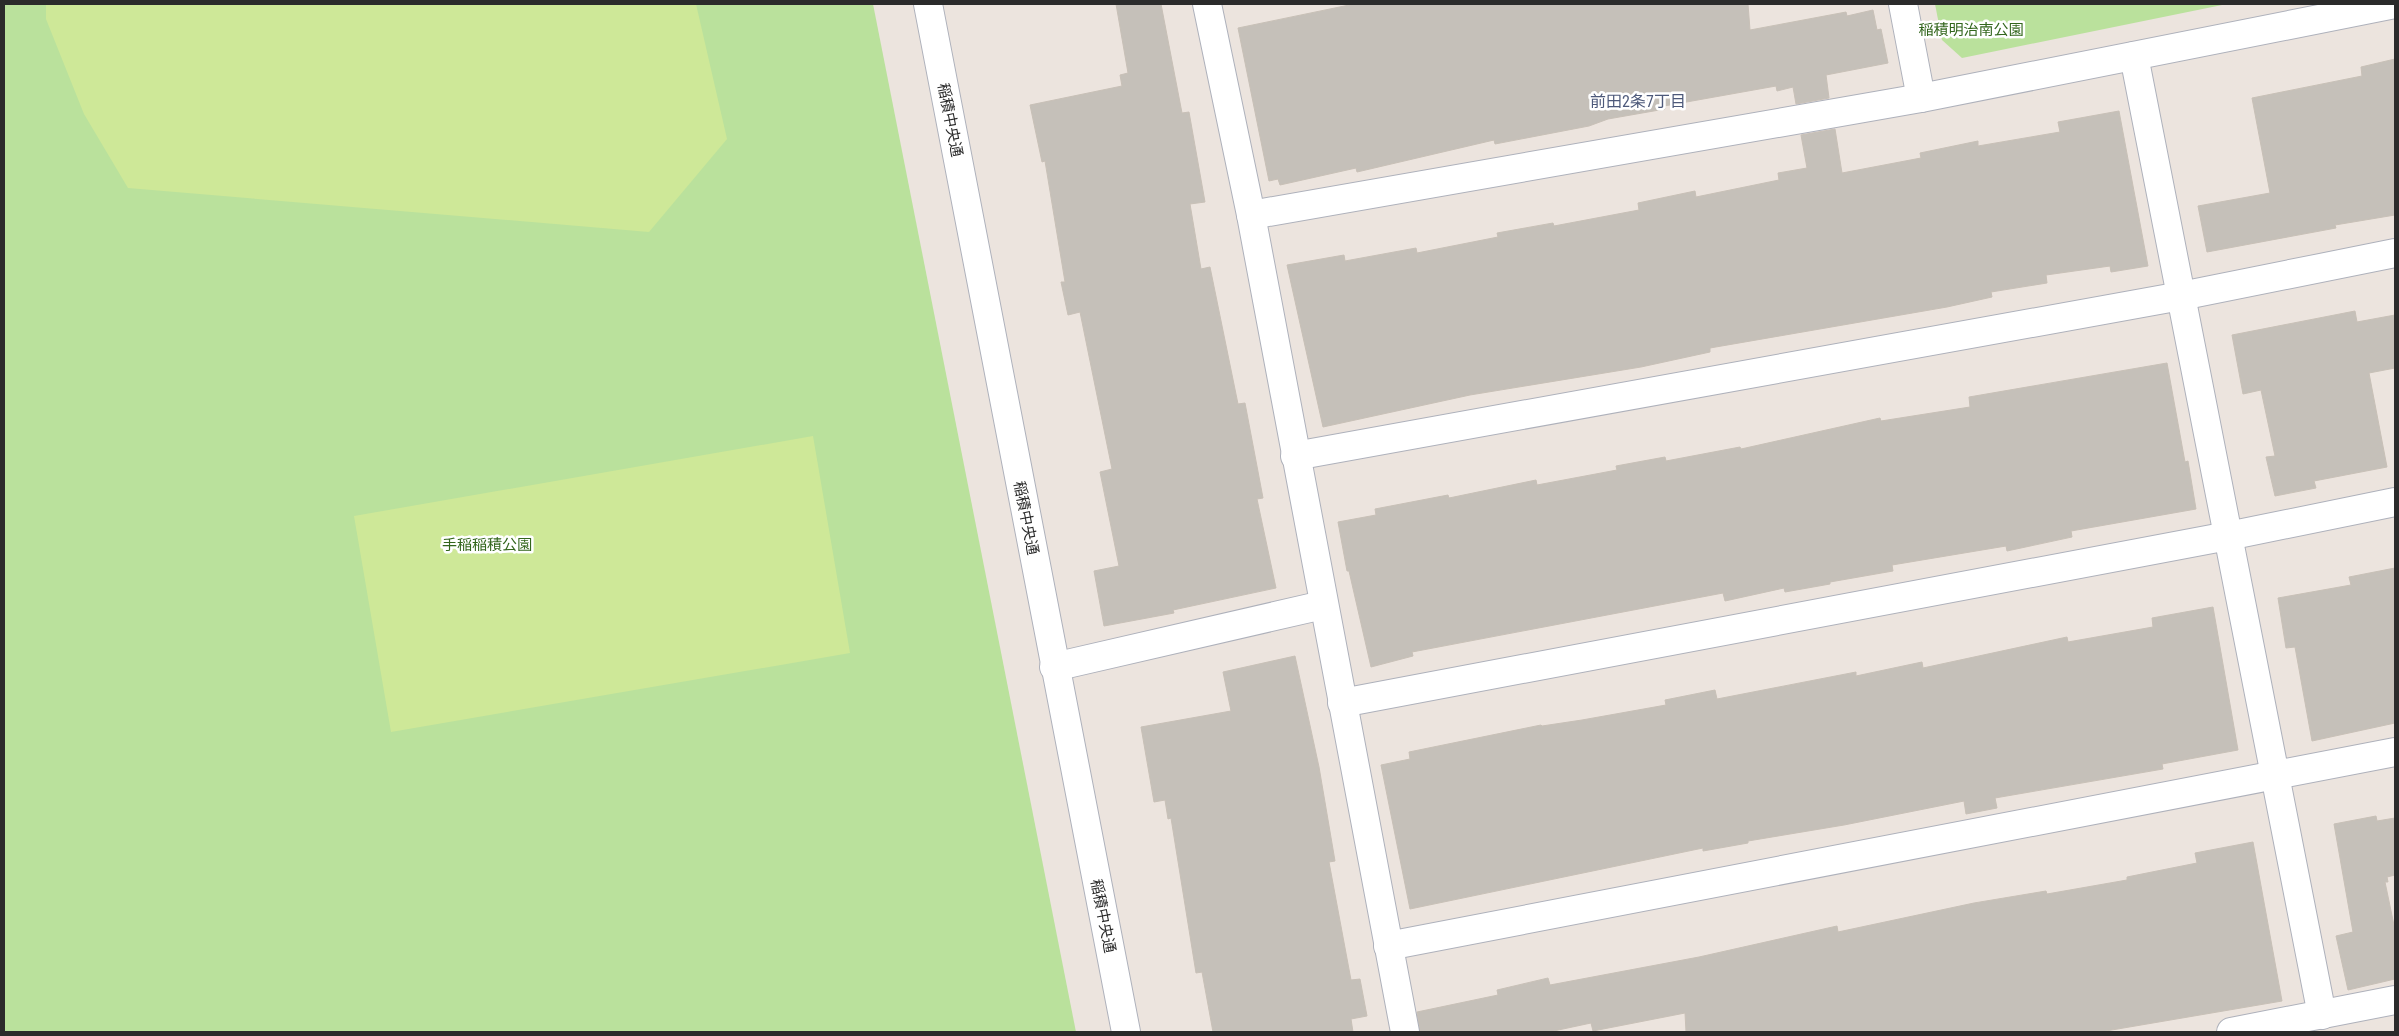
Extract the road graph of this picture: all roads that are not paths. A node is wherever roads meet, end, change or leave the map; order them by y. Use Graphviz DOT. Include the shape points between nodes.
graph roads {
  1 [pos="928,4"];
  2 [pos="1207,4"];
  3 [pos="1903,4"];
  4 [pos="2395,4"];
  5 [pos="2134,56"];
  6 [pos="1921,98"];
  7 [pos="1251,215"];
  8 [pos="2395,253"];
  9 [pos="2181,296"];
  10 [pos="1295,456"];
  11 [pos="2395,502"];
  12 [pos="2228,536"];
  13 [pos="1323,605"];
  14 [pos="1054,667"];
  15 [pos="1342,703"];
  16 [pos="2395,752"];
  17 [pos="2275,775"];
  18 [pos="1388,946"];
  19 [pos="2395,1000"];
  20 [pos="2322,1015"];
  21 [pos="1126,1032"];
  22 [pos="1406,1032"];
  23 [pos="2231,1032"];
  1 -- 14 [label="street, 稲積中央通"];
  2 -- 7 [label="street"];
  3 -- 6 [label="street"];
  4 -- 5 [label="street"];
  5 -- 6 [label="street"];
  5 -- 9 [label="street"];
  6 -- 7 [label="street"];
  7 -- 10 [label="street"];
  8 -- 9 [label="street"];
  9 -- 10 [label="street"];
  9 -- 12 [label="street"];
  10 -- 13 [label="street"];
  11 -- 12 [label="street"];
  12 -- 15 [label="street"];
  12 -- 17 [label="street"];
  13 -- 14 [label="street"];
  13 -- 15 [label="street"];
  14 -- 21 [label="street, 稲積中央通"];
  15 -- 18 [label="street"];
  16 -- 17 [label="street"];
  17 -- 18 [label="street"];
  17 -- 20 [label="street"];
  18 -- 22 [label="street"];
  19 -- 20 [label="street"];
  20 -- 23 [label="street"];
}
